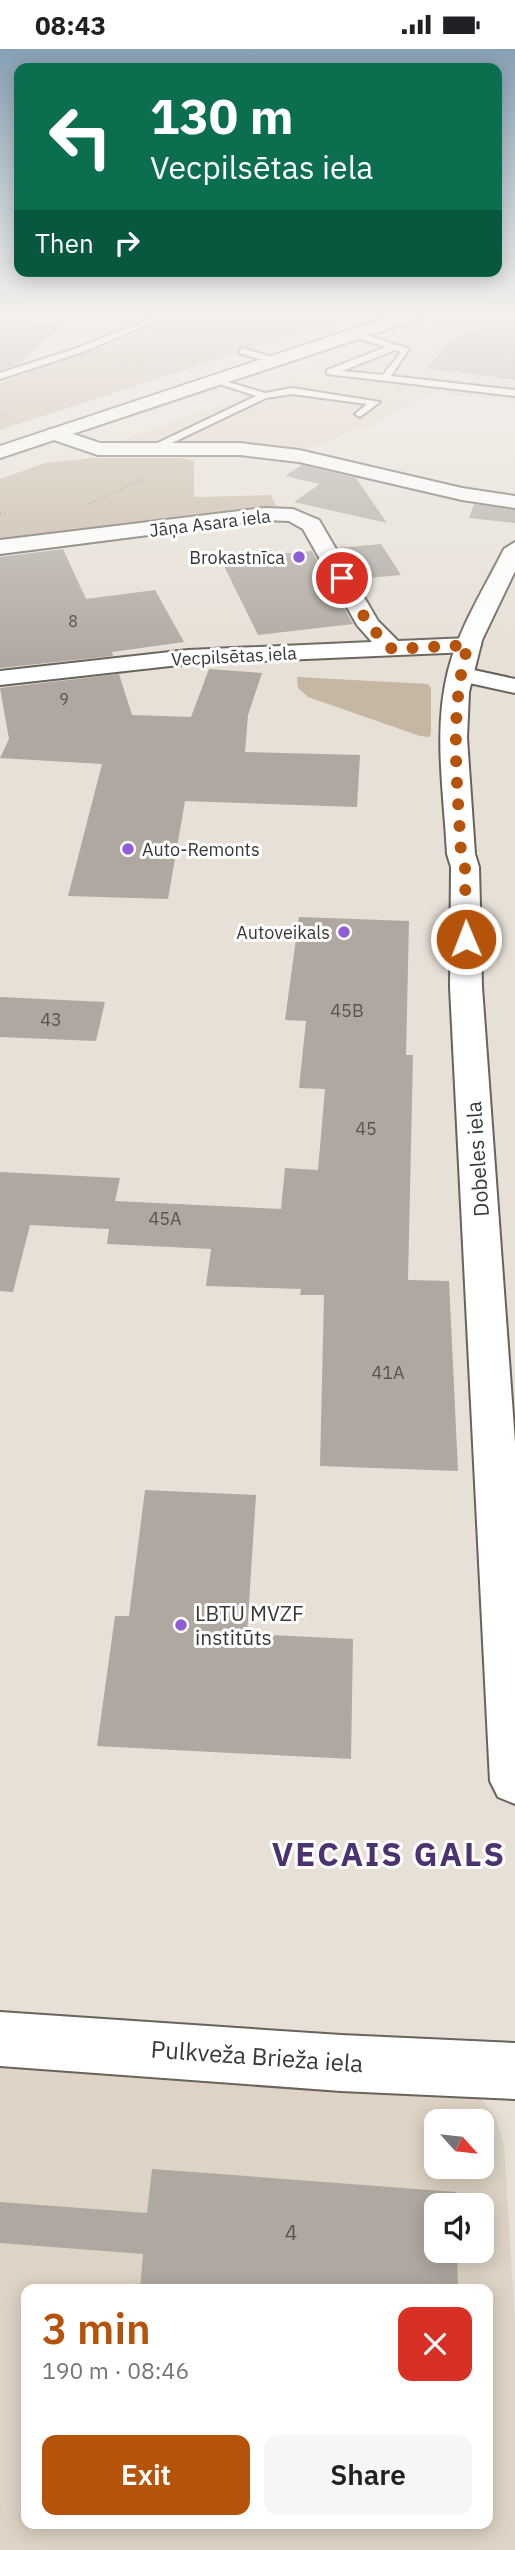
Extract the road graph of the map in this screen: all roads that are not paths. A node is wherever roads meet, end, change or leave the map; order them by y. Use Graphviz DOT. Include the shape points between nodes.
graph roads {
  1 [pos="65,431"];
  2 [pos="191,431"];
  3 [pos="55,434"];
  4 [pos="150,450"];
  5 [pos="0,452"];
  6 [pos="515,502"];
  7 [pos="0,547"];
  8 [pos="515,549"];
  9 [pos="392,649"];
  10 [pos="464,659"];
  11 [pos="0,678"];
  12 [pos="515,686"];
  13 [pos="515,1781"];
  14 [pos="0,2039"];
  15 [pos="515,2071"];
  1 -- 3 [label="street"];
  2 -- 4 [label="lane"];
  3 -- 4 [label="street" via="98,449"];
  3 -- 5 [label="street"];
  4 -- 6 [label="street" via="240,449 299,456"];
  7 -- 9 [label="street, Jāņa Asara iela" via="265,514 293,515 311,525 369,625"];
  8 -- 10 [label="street, Dobeles iela"];
  9 -- 10 [label="street, Vecpilsētas iela"];
  9 -- 11 [label="street, Vecpilsētas iela" via="188,657"];
  10 -- 12 [label="street, Vecpilsētas iela"];
  10 -- 13 [label="street, Dobeles iela" via="455,711 465,867 466,987"];
  14 -- 15 [label="street, Pulkveža Brieža iela"];
}
